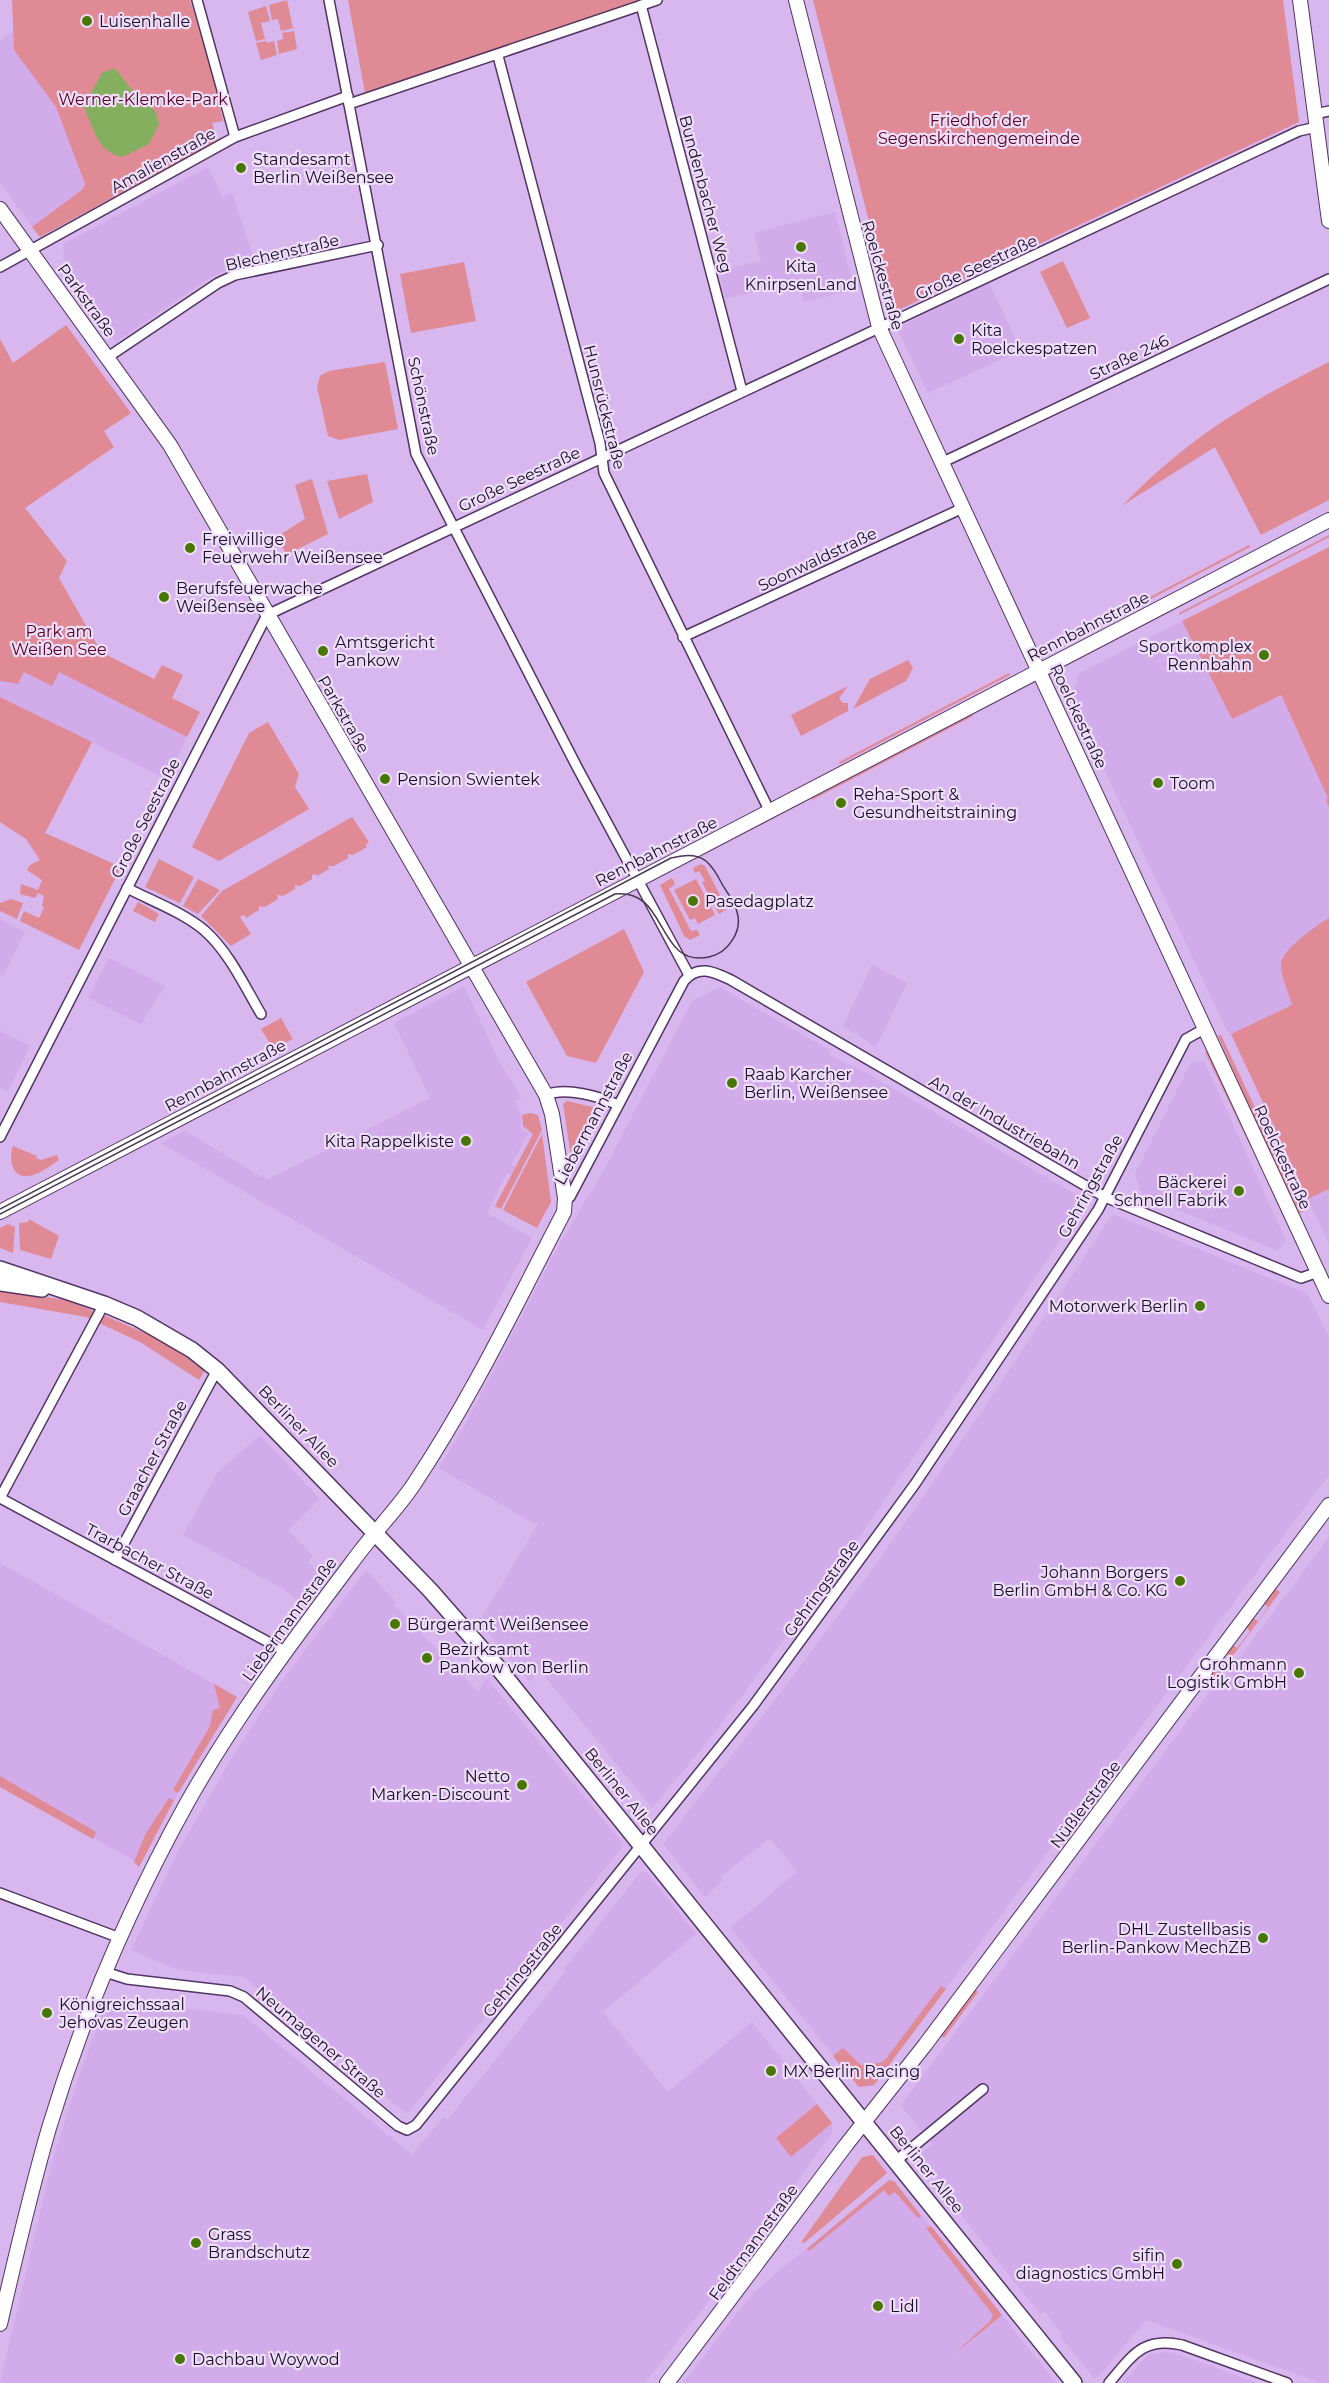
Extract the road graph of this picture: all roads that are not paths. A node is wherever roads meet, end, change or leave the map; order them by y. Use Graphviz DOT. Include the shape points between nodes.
graph roads {
  1 [pos="197,0"];
  2 [pos="329,0"];
  3 [pos="657,0"];
  4 [pos="796,0"];
  5 [pos="1300,0"];
  6 [pos="641,5"];
  7 [pos="498,56"];
  8 [pos="349,100"];
  9 [pos="1320,118"];
  10 [pos="235,137"];
  11 [pos="0,209"];
  12 [pos="1329,220"];
  13 [pos="378,246"];
  14 [pos="30,251"];
  15 [pos="0,267"];
  16 [pos="1329,279"];
  17 [pos="879,327"];
  18 [pos="108,357"];
  19 [pos="742,391"];
  20 [pos="601,457"];
  21 [pos="941,463"];
  22 [pos="963,508"];
  23 [pos="1329,520"];
  24 [pos="453,526"];
  25 [pos="267,615"];
  26 [pos="683,638"];
  27 [pos="1040,669"];
  28 [pos="769,810"];
  29 [pos="639,879"];
  30 [pos="127,888"];
  31 [pos="469,966"];
  32 [pos="689,975"];
  33 [pos="261,1014"];
  34 [pos="1206,1028"];
  35 [pos="546,1095"];
  36 [pos="618,1105"];
  37 [pos="0,1137"];
  38 [pos="1105,1197"];
  39 [pos="565,1198"];
  40 [pos="0,1212"];
  41 [pos="0,1269"];
  42 [pos="1318,1272"];
  43 [pos="0,1283"];
  44 [pos="75,1294"];
  45 [pos="1329,1296"];
  46 [pos="104,1304"];
  47 [pos="218,1370"];
  48 [pos="0,1498"];
  49 [pos="1329,1505"];
  50 [pos="374,1533"];
  51 [pos="115,1560"];
  52 [pos="285,1651"];
  53 [pos="642,1844"];
  54 [pos="0,1893"];
  55 [pos="120,1938"];
  56 [pos="105,1972"];
  57 [pos="983,2089"];
  58 [pos="866,2121"];
  59 [pos="407,2130"];
  60 [pos="897,2160"];
  61 [pos="0,2324"];
  62 [pos="667,2383"];
  63 [pos="1074,2383"];
  64 [pos="1109,2383"];
  65 [pos="1287,2383"];
  1 -- 10 [label="street"];
  2 -- 8 [label="street, Schönstraße"];
  3 -- 6 [label="street, Amalienstraße"];
  4 -- 17 [label="street, Roelckestraße"];
  5 -- 9 [label="street"];
  6 -- 7 [label="street, Amalienstraße"];
  6 -- 19 [label="street, Bundenbacher Weg"];
  7 -- 8 [label="street, Amalienstraße"];
  7 -- 20 [label="street, Hunsrückstraße"];
  8 -- 10 [label="street, Amalienstraße"];
  8 -- 13 [label="street, Schönstraße"];
  9 -- 12 [label="street"];
  9 -- 17 [label="street, Große Seestraße"];
  10 -- 14 [label="street, Amalienstraße"];
  11 -- 14 [label="street, Parkstraße"];
  13 -- 18 [label="street, Blechenstraße" via="235,275"];
  13 -- 24 [label="street, Schönstraße" via="416,453"];
  14 -- 15 [label="street, Amalienstraße"];
  14 -- 18 [label="street, Parkstraße"];
  16 -- 21 [label="street, Straße 246"];
  17 -- 19 [label="street, Große Seestraße"];
  17 -- 21 [label="street, Roelckestraße"];
  18 -- 25 [label="street, Parkstraße" via="170,446"];
  19 -- 20 [label="street, Große Seestraße"];
  20 -- 24 [label="street, Große Seestraße"];
  20 -- 26 [label="street, Hunsrückstraße" via="604,473"];
  21 -- 22 [label="street, Roelckestraße"];
  22 -- 26 [label="street, Soonwaldstraße"];
  22 -- 27 [label="street, Roelckestraße"];
  23 -- 27 [label="street, Rennbahnstraße"];
  24 -- 25 [label="street, Große Seestraße"];
  24 -- 29 [label="street, Schönstraße"];
  25 -- 30 [label="street, Große Seestraße"];
  25 -- 31 [label="street, Parkstraße"];
  26 -- 28 [label="street, Hunsrückstraße"];
  27 -- 28 [label="street, Rennbahnstraße"];
  27 -- 34 [label="street, Roelckestraße"];
  28 -- 29 [label="street, Rennbahnstraße"];
  29 -- 31 [label="street, Rennbahnstraße"];
  29 -- 32 [label="street"];
  30 -- 33 [label="street" via="206,932 225,953"];
  30 -- 37 [label="street, Große Seestraße"];
  31 -- 35 [label="street, Parkstraße"];
  31 -- 40 [label="street, Rennbahnstraße"];
  32 -- 36 [label="street, Liebermannstraße"];
  32 -- 38 [label="street, An der Industriebahn" via="707,970 731,980"];
  34 -- 38 [label="street, Gehringstraße" via="1186,1040 1176,1054"];
  34 -- 42 [label="street, Roelckestraße"];
  35 -- 36 [label="street" via="562,1091"];
  35 -- 39 [label="street, Parkstraße"];
  36 -- 39 [label="street, Liebermannstraße" via="570,1197"];
  38 -- 42 [label="street, An der Industriebahn" via="1301,1278"];
  38 -- 53 [label="street, Gehringstraße" via="968,1406 828,1605"];
  39 -- 50 [label="street, Liebermannstraße" via="564,1212 458,1415 406,1496"];
  41 -- 44 [label="main road, Berliner Allee"];
  42 -- 45 [label="street, Roelckestraße"];
  43 -- 44 [label="main road, Berliner Allee"];
  44 -- 46 [label="main road, Berliner Allee"];
  46 -- 47 [label="main road, Berliner Allee" via="167,1335"];
  46 -- 48 [label="street"];
  47 -- 50 [label="main road, Berliner Allee"];
  47 -- 51 [label="street, Graacher Straße"];
  48 -- 51 [label="street, Trarbacher Straße"];
  49 -- 58 [label="street, Nüßlerstraße"];
  50 -- 52 [label="street, Liebermannstraße"];
  50 -- 53 [label="main road, Berliner Allee" via="495,1664"];
  51 -- 52 [label="street, Trarbacher Straße"];
  52 -- 55 [label="street, Liebermannstraße" via="188,1803"];
  53 -- 58 [label="main road, Berliner Allee"];
  53 -- 59 [label="street, Gehringstraße" via="416,2125"];
  54 -- 55 [label="street"];
  55 -- 56 [label="street, Liebermannstraße"];
  56 -- 59 [label="street, Neumagener Straße" via="127,1979 230,1991 244,1997"];
  56 -- 61 [label="street, Liebermannstraße" via="48,2133"];
  57 -- 60 [label="street"];
  58 -- 60 [label="main road, Berliner Allee"];
  58 -- 62 [label="street, Feldtmannstraße"];
  60 -- 63 [label="main road, Berliner Allee"];
  64 -- 65 [label="street" via="1143,2347 1166,2343 1182,2345"];
}
